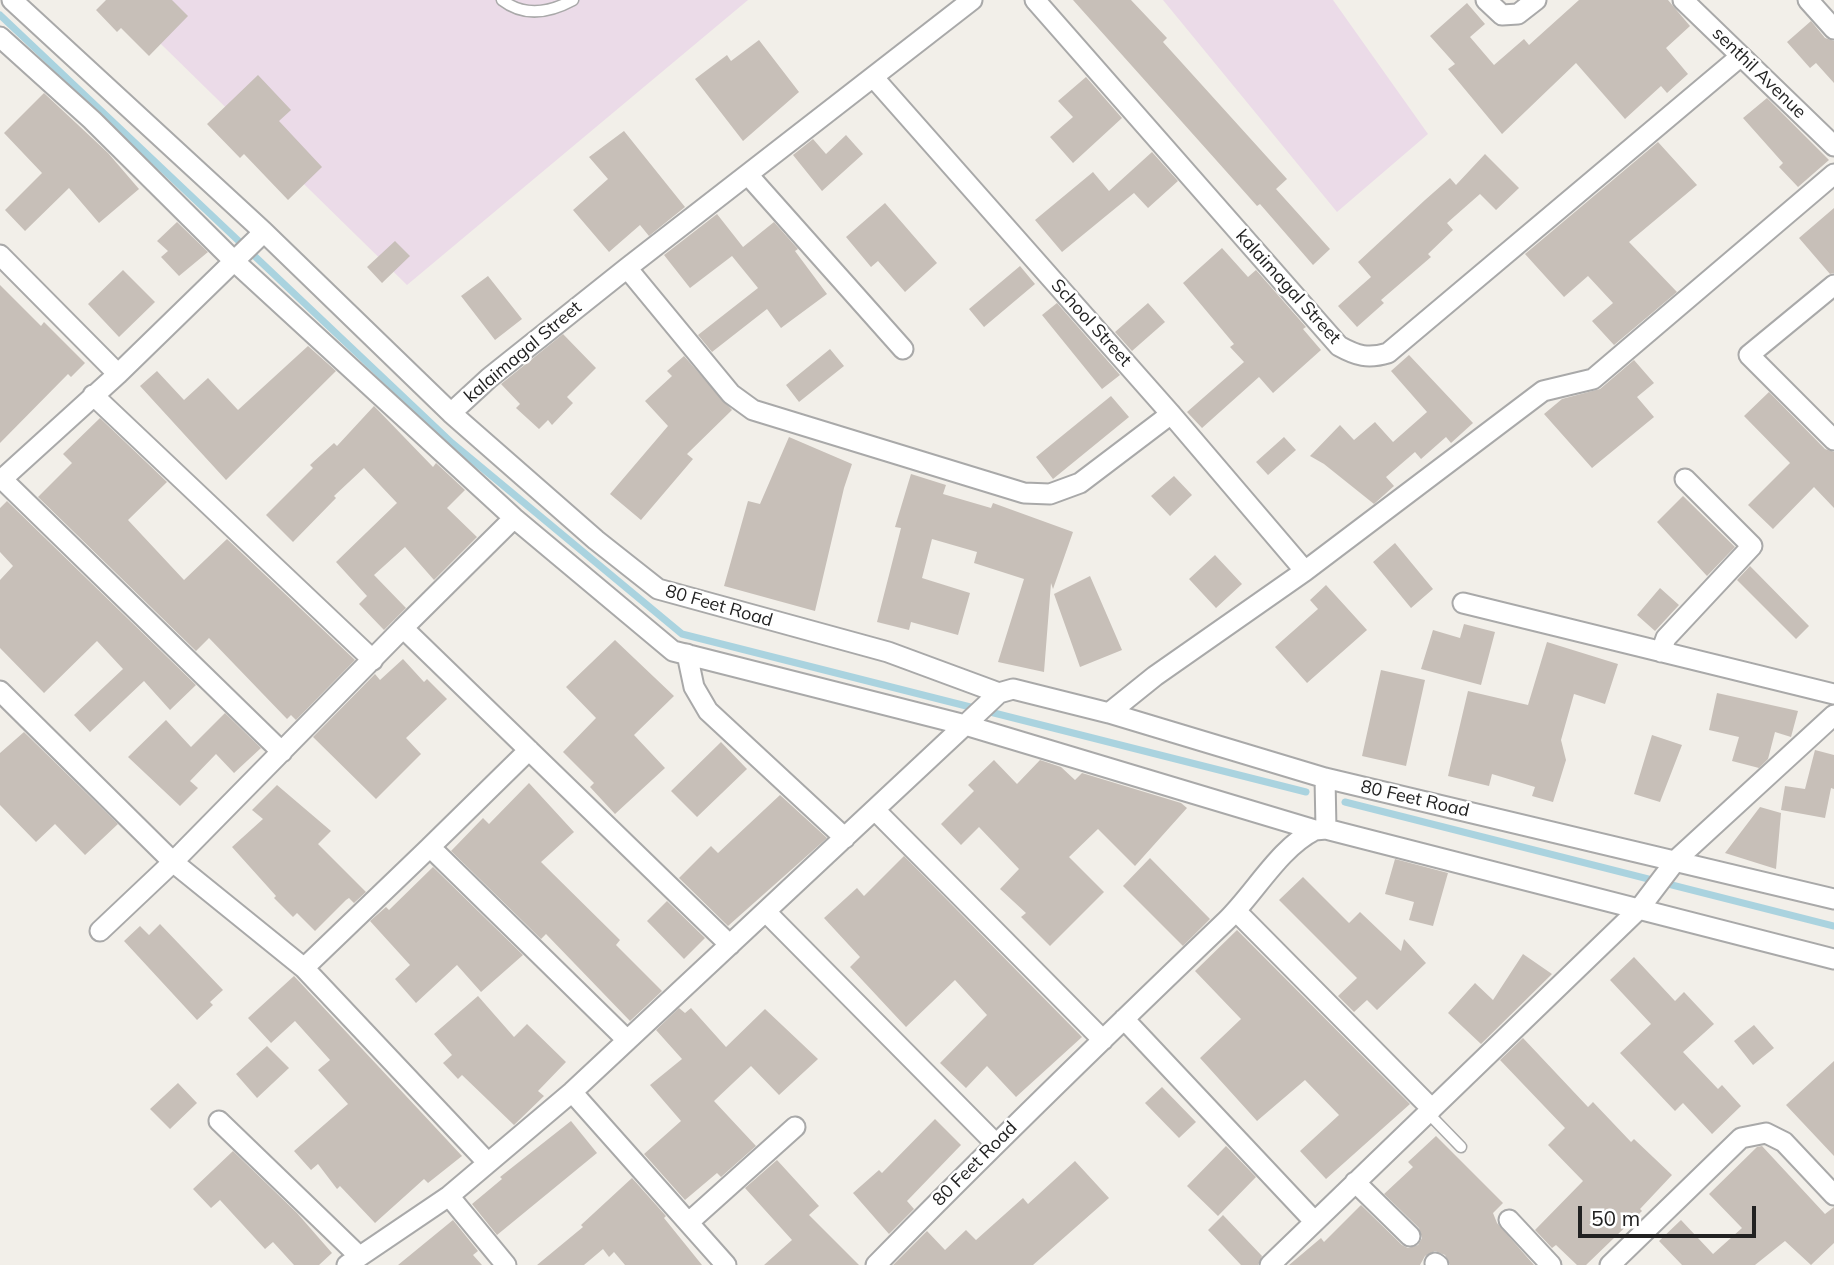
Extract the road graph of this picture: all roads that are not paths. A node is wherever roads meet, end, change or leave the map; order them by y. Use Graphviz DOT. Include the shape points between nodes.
graph roads {
  1 [pos="12,0"];
  2 [pos="502,0"];
  3 [pos="573,0"];
  4 [pos="972,0"];
  5 [pos="1035,0"];
  6 [pos="1486,0"];
  7 [pos="1536,0"];
  8 [pos="1683,0"];
  9 [pos="1808,0"];
  10 [pos="1834,29"];
  11 [pos="0,37"];
  12 [pos="1741,56"];
  13 [pos="874,78"];
  14 [pos="1832,140"];
  15 [pos="1834,174"];
  16 [pos="749,176"];
  17 [pos="261,234"];
  18 [pos="1,258"];
  19 [pos="235,259"];
  20 [pos="626,268"];
  21 [pos="1834,285"];
  22 [pos="903,349"];
  23 [pos="118,373"];
  24 [pos="93,396"];
  25 [pos="451,413"];
  26 [pos="1171,414"];
  27 [pos="1834,440"];
  28 [pos="1685,479"];
  29 [pos="1,480"];
  30 [pos="514,518"];
  31 [pos="1305,571"];
  32 [pos="1463,603"];
  33 [pos="403,628"];
  34 [pos="1661,652"];
  35 [pos="687,654"];
  36 [pos="373,660"];
  37 [pos="0,691"];
  38 [pos="999,693"];
  39 [pos="1834,694"];
  40 [pos="1109,713"];
  41 [pos="1834,716"];
  42 [pos="970,722"];
  43 [pos="529,750"];
  44 [pos="282,752"];
  45 [pos="1325,787"];
  46 [pos="875,810"];
  47 [pos="1322,828"];
  48 [pos="845,838"];
  49 [pos="430,847"];
  50 [pos="173,862"];
  51 [pos="1673,864"];
  52 [pos="1834,899"];
  53 [pos="1639,909"];
  54 [pos="1236,911"];
  55 [pos="766,912"];
  56 [pos="100,931"];
  57 [pos="730,945"];
  58 [pos="1834,960"];
  59 [pos="304,968"];
  60 [pos="1124,1019"];
  61 [pos="626,1039"];
  62 [pos="1102,1040"];
  63 [pos="572,1091"];
  64 [pos="1430,1111"];
  65 [pos="219,1121"];
  66 [pos="795,1128"];
  67 [pos="995,1143"];
  68 [pos="1461,1147"];
  69 [pos="487,1162"];
  70 [pos="1355,1182"];
  71 [pos="1834,1195"];
  72 [pos="449,1196"];
  73 [pos="1509,1220"];
  74 [pos="1314,1221"];
  75 [pos="689,1222"];
  76 [pos="1410,1236"];
  77 [pos="353,1260"];
  78 [pos="1618,1262"];
  79 [pos="506,1265"];
  80 [pos="726,1265"];
  81 [pos="876,1265"];
  82 [pos="1270,1265"];
  83 [pos="1551,1265"];
  1 -- 17 [label="street, kalaimagal Street"];
  2 -- 3 [label="lane" via="516,11 542,11"];
  4 -- 13 [label="street, kalaimagal Street"];
  5 -- 12 [label="street, kalaimagal Street" via="1339,346 1373,358 1388,353"];
  6 -- 7 [label="street" via="1502,15 1518,14"];
  8 -- 12 [label="street, senthil Avenue"];
  9 -- 10 [label="street"];
  11 -- 19 [label="street"];
  12 -- 14 [label="street, senthil Avenue"];
  13 -- 16 [label="street, kalaimagal Street"];
  13 -- 26 [label="street, School Street"];
  15 -- 31 [label="street" via="1593,379 1543,391"];
  16 -- 20 [label="street, kalaimagal Street"];
  16 -- 22 [label="street"];
  17 -- 19 [label="street"];
  17 -- 25 [label="street, kalaimagal Street"];
  18 -- 23 [label="street"];
  19 -- 23 [label="street"];
  19 -- 30 [label="street"];
  20 -- 25 [label="street, kalaimagal Street"];
  20 -- 26 [label="street" via="731,394 753,410 1024,493 1050,494 1080,483"];
  21 -- 27 [label="street" via="1749,355"];
  23 -- 24 [label="street"];
  24 -- 29 [label="street"];
  24 -- 36 [label="street"];
  25 -- 38 [label="street, 80 Feet Road" via="658,589 888,652"];
  26 -- 31 [label="street, School Street"];
  28 -- 34 [label="street" via="1752,547 1666,638"];
  29 -- 44 [label="street"];
  30 -- 33 [label="street"];
  30 -- 35 [label="street" via="673,651"];
  31 -- 40 [label="street"];
  32 -- 34 [label="street"];
  33 -- 36 [label="street"];
  33 -- 43 [label="street"];
  34 -- 39 [label="street"];
  35 -- 42 [label="street"];
  35 -- 48 [label="street" via="697,695 708,711"];
  36 -- 44 [label="street"];
  37 -- 50 [label="street"];
  38 -- 40 [label="street, 80 Feet Road" via="1013,689"];
  38 -- 42 [label="street"];
  40 -- 45 [label="street, 80 Feet Road"];
  41 -- 51 [label="street"];
  42 -- 46 [label="street"];
  42 -- 47 [label="street"];
  43 -- 49 [label="street"];
  43 -- 57 [label="street"];
  44 -- 50 [label="street"];
  45 -- 47 [label="street"];
  45 -- 51 [label="street, 80 Feet Road"];
  46 -- 48 [label="street"];
  46 -- 62 [label="street"];
  47 -- 53 [label="street"];
  47 -- 54 [label="street, 80 Feet Road" via="1301,838"];
  48 -- 55 [label="street"];
  49 -- 59 [label="street"];
  49 -- 61 [label="street"];
  50 -- 56 [label="street"];
  50 -- 59 [label="street"];
  51 -- 52 [label="street, 80 Feet Road"];
  51 -- 53 [label="street"];
  53 -- 58 [label="street"];
  53 -- 64 [label="street"];
  54 -- 60 [label="street, 80 Feet Road"];
  54 -- 64 [label="street"];
  55 -- 57 [label="street"];
  55 -- 67 [label="street"];
  57 -- 61 [label="street"];
  59 -- 69 [label="street"];
  60 -- 62 [label="street, 80 Feet Road"];
  60 -- 74 [label="street"];
  61 -- 63 [label="street"];
  62 -- 67 [label="street, 80 Feet Road"];
  63 -- 69 [label="street"];
  63 -- 75 [label="street"];
  64 -- 68 [label="lane"];
  64 -- 70 [label="street"];
  65 -- 77 [label="street"];
  66 -- 75 [label="street"];
  67 -- 81 [label="street, 80 Feet Road"];
  69 -- 72 [label="street"];
  70 -- 74 [label="street"];
  70 -- 76 [label="street"];
  71 -- 78 [label="street" via="1784,1142 1766,1133 1741,1138"];
  72 -- 77 [label="street"];
  72 -- 79 [label="street"];
  73 -- 83 [label="street"];
  74 -- 82 [label="street"];
  75 -- 80 [label="street"];
}
